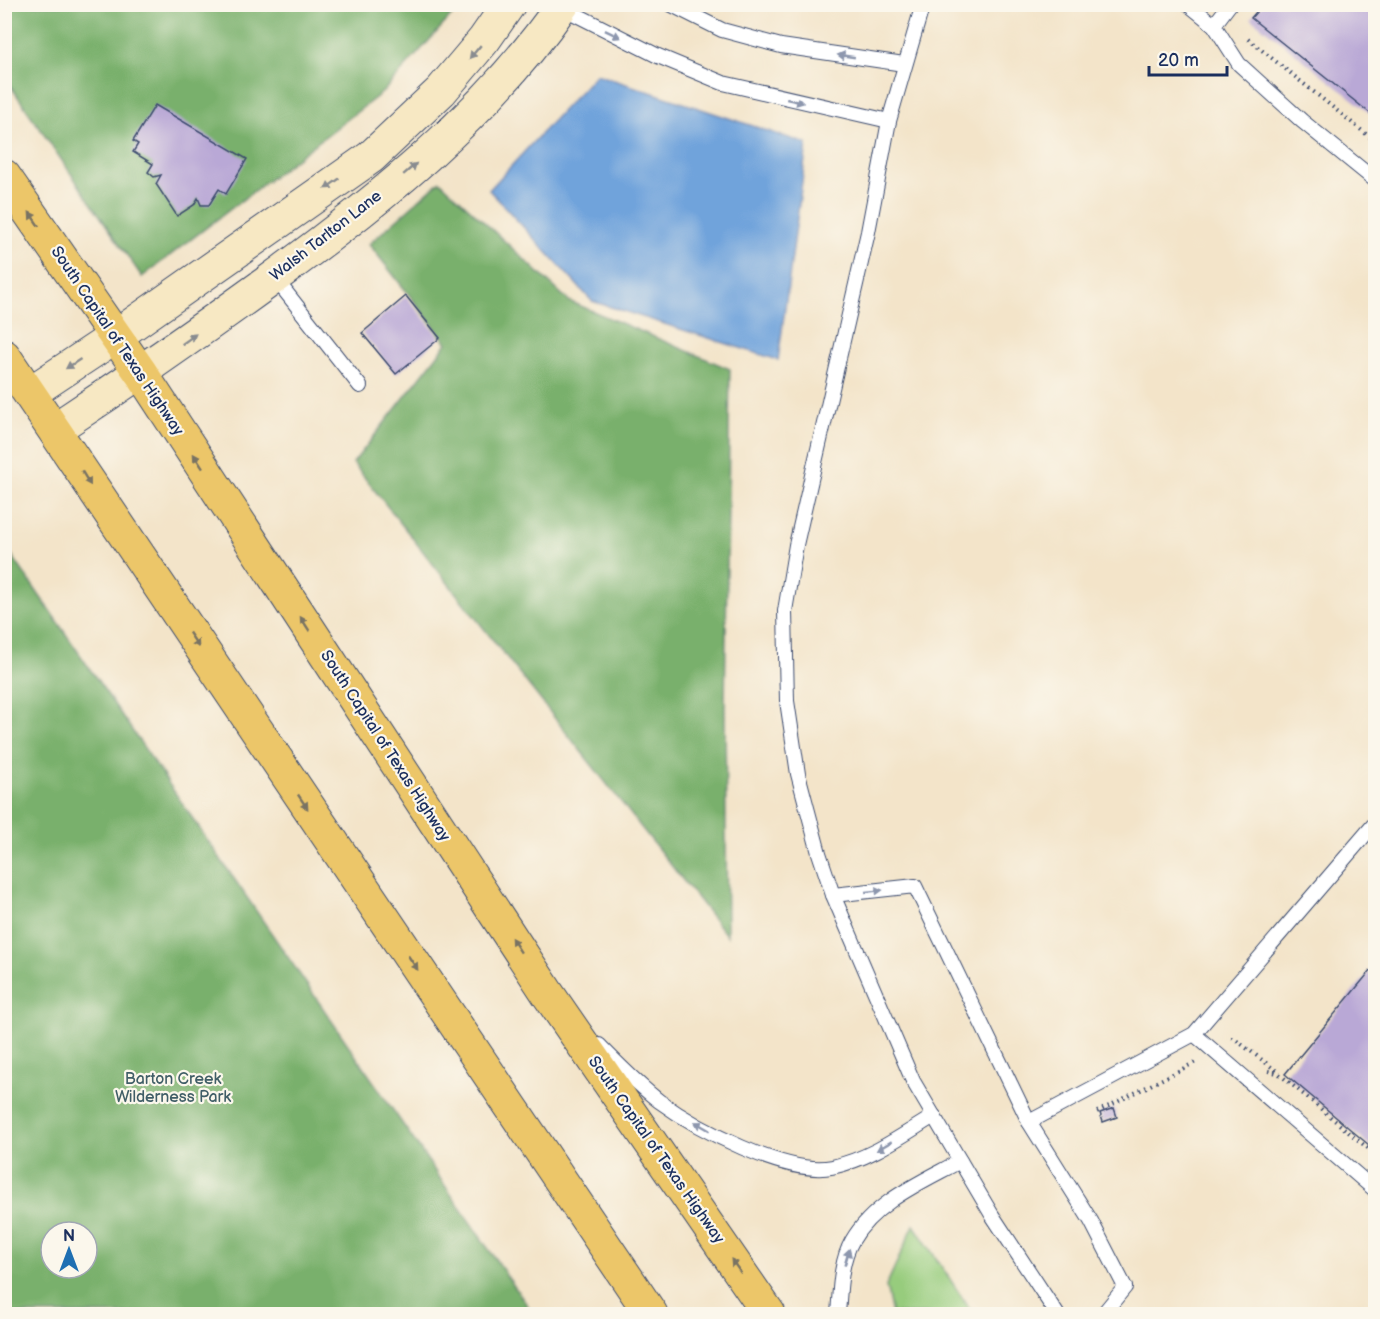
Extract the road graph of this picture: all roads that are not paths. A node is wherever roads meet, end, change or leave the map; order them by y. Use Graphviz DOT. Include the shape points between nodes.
graph roads {
  1 [pos="509,4"];
  2 [pos="670,4"];
  3 [pos="923,4"];
  4 [pos="1188,4"];
  5 [pos="1230,4"];
  6 [pos="562,6"];
  7 [pos="1214,25"];
  8 [pos="904,64"];
  9 [pos="889,121"];
  10 [pos="4,176"];
  11 [pos="1376,181"];
  12 [pos="274,277"];
  13 [pos="116,336"];
  14 [pos="4,356"];
  15 [pos="141,373"];
  16 [pos="360,386"];
  17 [pos="30,393"];
  18 [pos="55,429"];
  19 [pos="1376,822"];
  20 [pos="833,895"];
  21 [pos="548,994"];
  22 [pos="1194,1034"];
  23 [pos="934,1116"];
  24 [pos="1029,1122"];
  25 [pos="960,1161"];
  26 [pos="1376,1191"];
  27 [pos="651,1314"];
  28 [pos="770,1314"];
  29 [pos="837,1314"];
  30 [pos="1058,1314"];
  31 [pos="1103,1314"];
  1 -- 13 [label="street, one-way" via="441,91 371,157"];
  8 -- 2 [label="lane, one-way" via="781,46 722,30"];
  3 -- 8 [label="lane"];
  4 -- 7 [label="lane"];
  5 -- 7 [label="lane"];
  6 -- 9 [label="lane, one-way" via="658,56 723,82"];
  12 -- 6 [label="street, Walsh Tarlton Lane, one-way" via="349,222 461,124 525,56"];
  7 -- 11 [label="lane" via="1239,64 1302,122"];
  8 -- 9 [label="lane"];
  9 -- 20 [label="lane" via="868,232 804,504 785,611 787,701 798,774"];
  13 -- 10 [label="highway, South Capital of Texas Highway, one-way"];
  15 -- 12 [label="street, Walsh Tarlton Lane, one-way"];
  12 -- 16 [label="lane"];
  13 -- 15 [label="highway, South Capital of Texas Highway"];
  13 -- 17 [label="street, one-way"];
  14 -- 17 [label="highway"];
  15 -- 18 [label="street, Walsh Tarlton Lane"];
  21 -- 15 [label="highway, South Capital of Texas Highway, one-way"];
  17 -- 18 [label="highway"];
  18 -- 27 [label="highway, one-way"];
  19 -- 22 [label="lane"];
  20 -- 23 [label="lane" via="913,1081"];
  20 -- 24 [label="lane, one-way" via="915,886"];
  23 -- 21 [label="lane, one-way" via="868,1156 830,1167 785,1164 731,1143 660,1101"];
  28 -- 21 [label="highway, South Capital of Texas Highway, one-way"];
  22 -- 24 [label="lane"];
  22 -- 26 [label="lane"];
  23 -- 25 [label="lane"];
  24 -- 31 [label="lane" via="1091,1221 1125,1287"];
  29 -- 25 [label="lane, one-way" via="852,1242 879,1210"];
  25 -- 30 [label="lane"];
}
